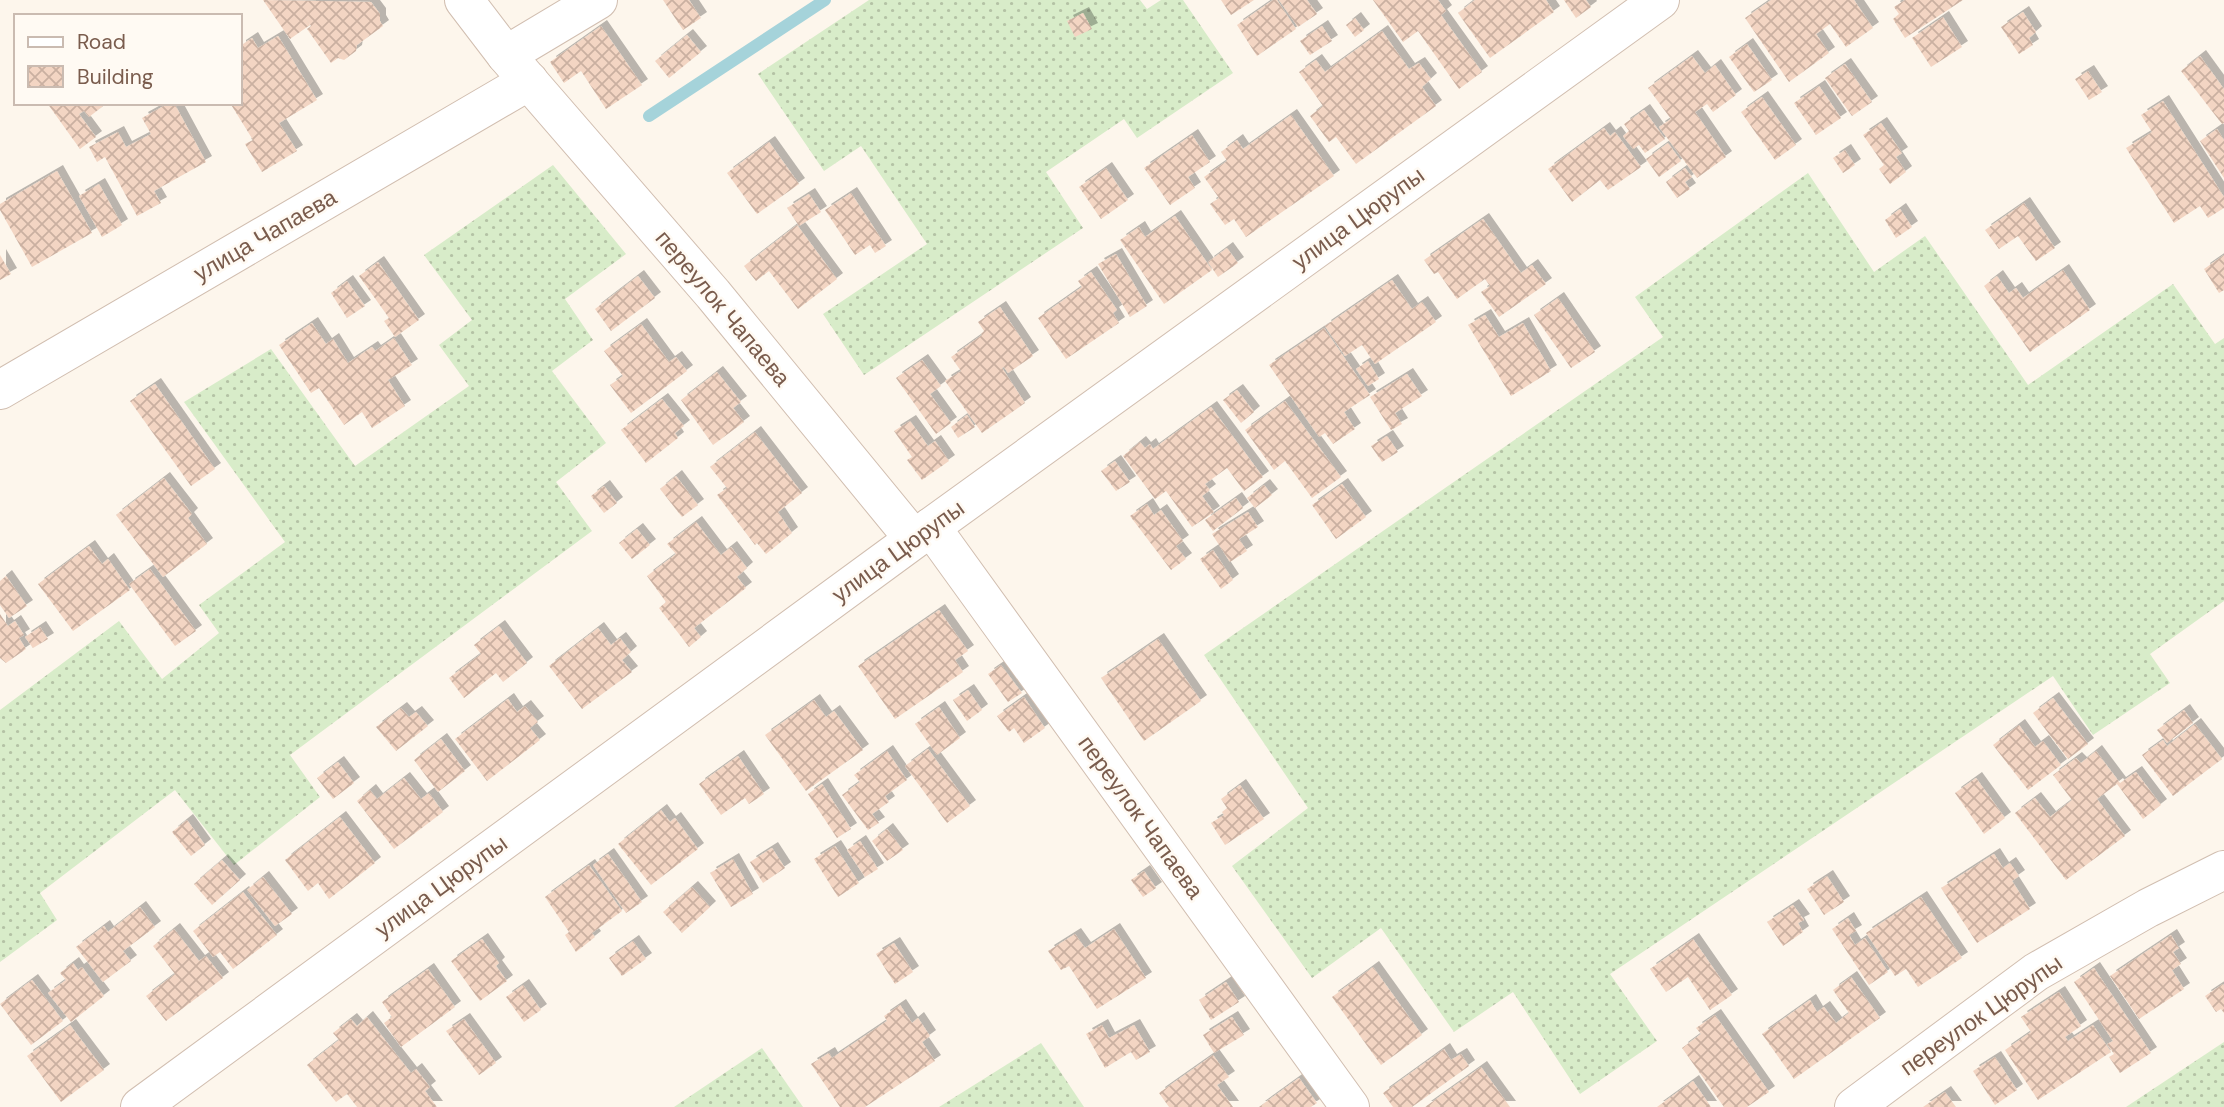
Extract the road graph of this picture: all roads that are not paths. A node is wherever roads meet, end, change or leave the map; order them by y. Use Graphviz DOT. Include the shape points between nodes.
graph roads {
  1 [pos="464,0"];
  2 [pos="598,0"];
  3 [pos="1660,0"];
  4 [pos="518,68"];
  5 [pos="0,390"];
  6 [pos="922,533"];
  7 [pos="2224,870"];
  8 [pos="140,1107"];
  9 [pos="1350,1107"];
  10 [pos="1854,1107"];
  1 -- 4 [label="street, переулок Чапаева"];
  2 -- 4 [label="street, улица Чапаева"];
  3 -- 6 [label="street, улица Цюрупы"];
  4 -- 5 [label="street, улица Чапаева"];
  4 -- 6 [label="street, переулок Чапаева"];
  6 -- 8 [label="street, улица Цюрупы"];
  6 -- 9 [label="street, переулок Чапаева"];
  7 -- 10 [label="street, переулок Цюрупы" via="2036,972"];
}
